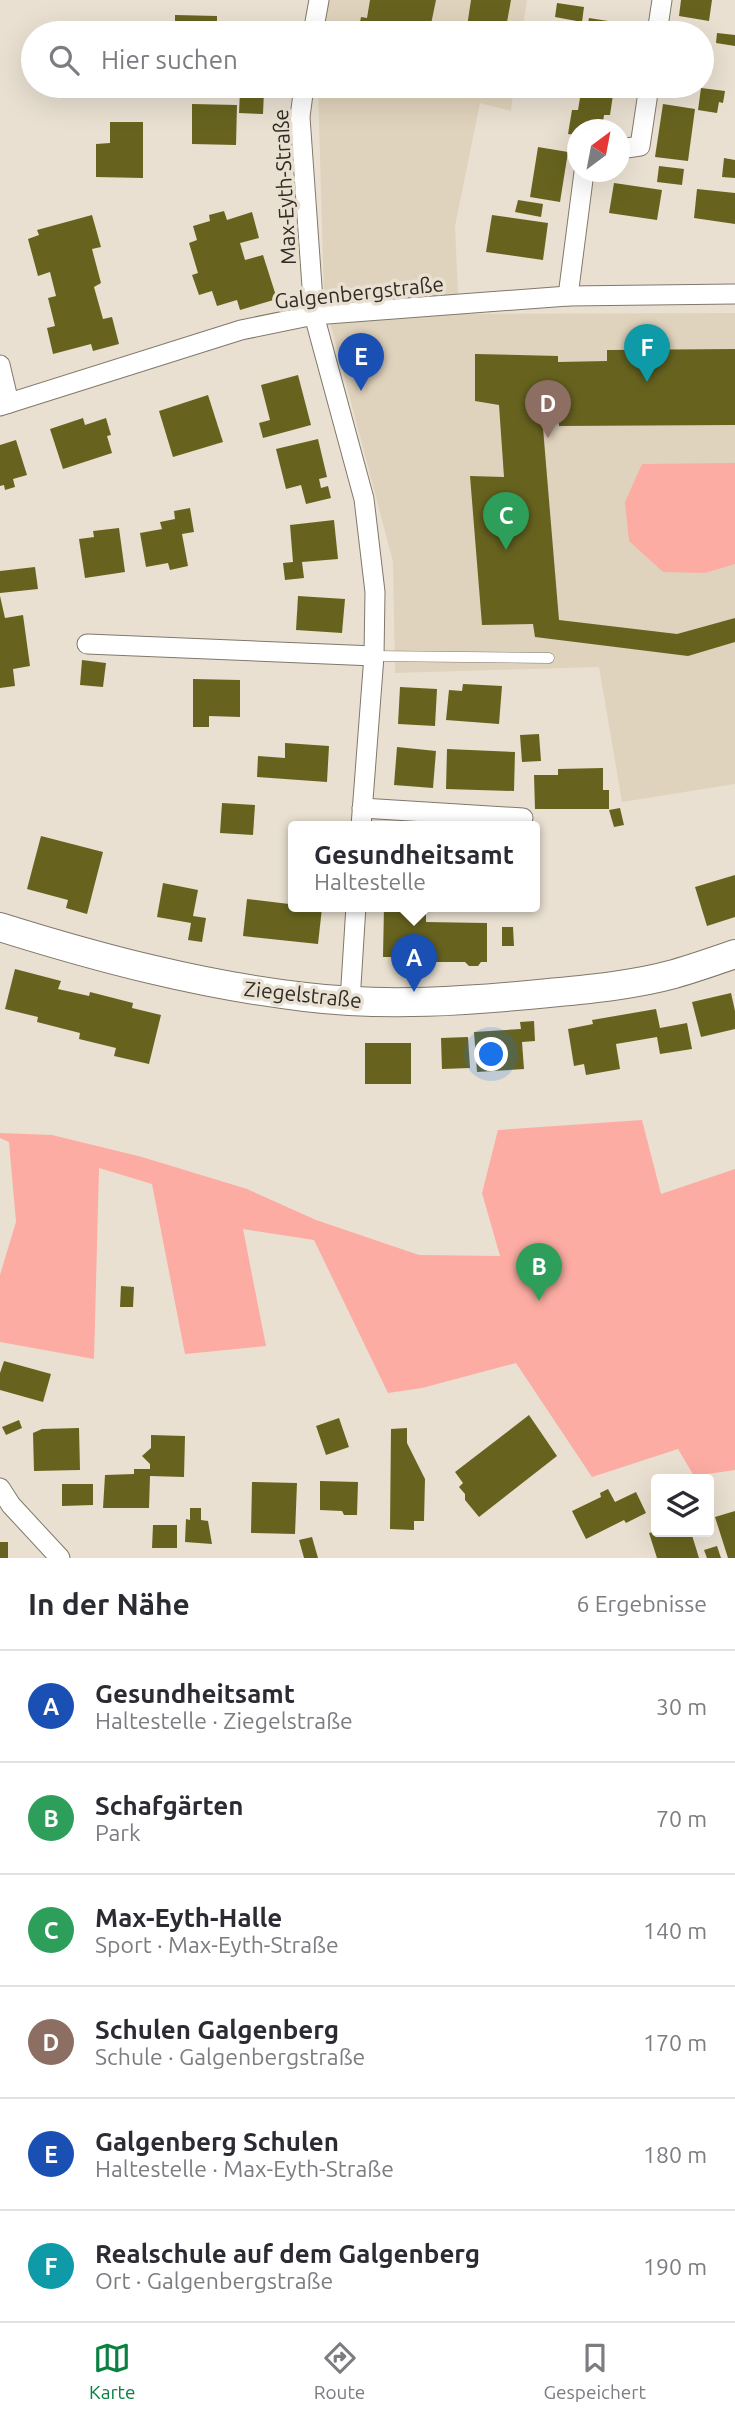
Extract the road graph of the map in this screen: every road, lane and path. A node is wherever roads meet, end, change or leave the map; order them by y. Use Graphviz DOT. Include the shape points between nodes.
graph roads {
  1 [pos="320,0"];
  2 [pos="662,0"];
  3 [pos="316,21"];
  4 [pos="659,21"];
  5 [pos="302,98"];
  6 [pos="647,98"];
  7 [pos="630,148"];
  8 [pos="583,182"];
  9 [pos="735,294"];
  10 [pos="568,296"];
  11 [pos="314,315"];
  12 [pos="0,365"];
  13 [pos="5,405"];
  14 [pos="87,645"];
  15 [pos="373,656"];
  16 [pos="549,658"];
  17 [pos="362,817"];
  18 [pos="523,818"];
  19 [pos="356,912"];
  20 [pos="0,928"];
  21 [pos="735,954"];
  22 [pos="350,1001"];
  23 [pos="0,1488"];
  24 [pos="60,1558"];
  1 -- 3 [label="street"];
  2 -- 4 [label="street"];
  5 -- 11 [label="street, Max-Eyth-Straße"];
  6 -- 7 [label="street" via="640,146"];
  8 -- 10 [label="street"];
  9 -- 10 [label="street, Galgenbergstraße"];
  10 -- 11 [label="street, Galgenbergstraße"];
  11 -- 13 [label="street, Galgenbergstraße" via="241,330"];
  11 -- 15 [label="street, Max-Eyth-Straße" via="364,499 375,592"];
  12 -- 13 [label="street"];
  14 -- 15 [label="street"];
  15 -- 16 [label="lane"];
  15 -- 17 [label="street, Max-Eyth-Straße"];
  17 -- 18 [label="street, Max-Eyth-Straße"];
  19 -- 22 [label="street"];
  20 -- 22 [label="main road, Ziegelstraße" via="192,979"];
  21 -- 22 [label="main road, Ziegelstraße" via="673,975 603,987 463,1001"];
  23 -- 24 [label="street"];
}
